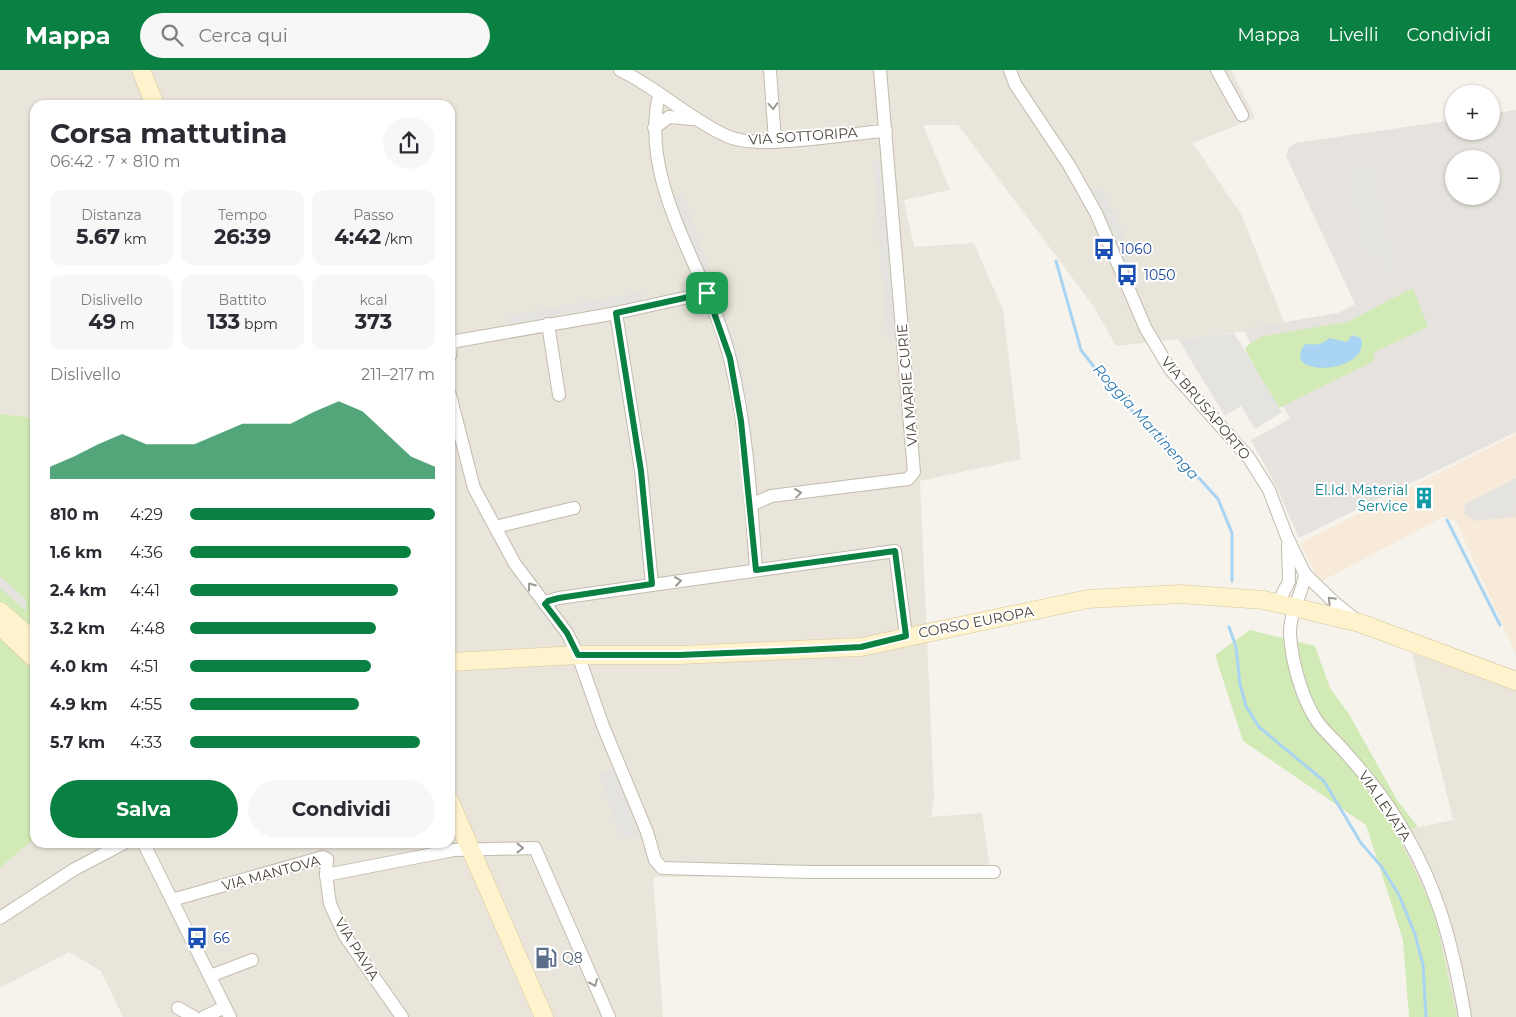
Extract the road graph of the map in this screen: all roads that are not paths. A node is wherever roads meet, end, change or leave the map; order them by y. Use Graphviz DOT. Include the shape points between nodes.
graph roads {
  1 [pos="141,70"];
  2 [pos="620,70"];
  3 [pos="770,70"];
  4 [pos="880,70"];
  5 [pos="1010,70"];
  6 [pos="1217,70"];
  7 [pos="640,76"];
  8 [pos="659,95"];
  9 [pos="154,100"];
  10 [pos="1242,115"];
  11 [pos="699,120"];
  12 [pos="654,128"];
  13 [pos="886,131"];
  14 [pos="775,141"];
  15 [pos="707,293"];
  16 [pos="616,313"];
  17 [pos="548,324"];
  18 [pos="455,341"];
  19 [pos="559,395"];
  20 [pos="455,414"];
  21 [pos="751,504"];
  22 [pos="574,508"];
  23 [pos="495,526"];
  24 [pos="1287,536"];
  25 [pos="756,570"];
  26 [pos="1305,574"];
  27 [pos="652,584"];
  28 [pos="1143,595"];
  29 [pos="545,604"];
  30 [pos="1286,605"];
  31 [pos="2,618"];
  32 [pos="1360,623"];
  33 [pos="906,636"];
  34 [pos="30,638"];
  35 [pos="30,643"];
  36 [pos="30,653"];
  37 [pos="578,655"];
  38 [pos="455,662"];
  39 [pos="1516,681"];
  40 [pos="455,812"];
  41 [pos="115,848"];
  42 [pos="147,848"];
  43 [pos="472,848"];
  44 [pos="994,872"];
  45 [pos="326,875"];
  46 [pos="172,900"];
  47 [pos="0,918"];
  48 [pos="252,960"];
  49 [pos="210,976"];
  50 [pos="178,1008"];
  51 [pos="228,1012"];
  52 [pos="194,1017"];
  53 [pos="204,1017"];
  54 [pos="402,1017"];
  55 [pos="544,1017"];
  56 [pos="609,1017"];
  57 [pos="1465,1017"];
  1 -- 9 [label="street"];
  2 -- 7 [label="street, VIA SOTTORIPA"];
  3 -- 14 [label="street, one-way"];
  4 -- 13 [label="street, VIA MARIE CURIE"];
  5 -- 24 [label="street, VIA BRUSAPORTO" via="1015,84 1096,213 1146,329 1170,369 1250,458 1269,490"];
  6 -- 10 [label="street"];
  7 -- 8 [label="street, VIA SOTTORIPA"];
  8 -- 11 [label="street, VIA SOTTORIPA"];
  8 -- 12 [label="street"];
  11 -- 12 [label="street" via="669,118"];
  11 -- 14 [label="street, VIA SOTTORIPA" via="728,137 745,141"];
  12 -- 15 [label="street" via="662,183"];
  13 -- 14 [label="street, VIA SOTTORIPA"];
  21 -- 13 [label="street, VIA MARIE CURIE, one-way" via="771,496 908,478 914,472"];
  15 -- 16 [label="street"];
  15 -- 21 [label="street" via="730,358"];
  16 -- 17 [label="street"];
  16 -- 27 [label="street" via="641,471"];
  17 -- 18 [label="street"];
  17 -- 19 [label="street"];
  20 -- 23 [label="street" via="474,488"];
  21 -- 25 [label="street"];
  22 -- 23 [label="street"];
  29 -- 23 [label="street, one-way" via="515,564"];
  24 -- 26 [label="street, VIA BRUSAPORTO"];
  24 -- 30 [label="street, VIA BRUSAPORTO" via="1290,558"];
  27 -- 25 [label="street, one-way"];
  25 -- 33 [label="street" via="895,551"];
  26 -- 30 [label="street" via="1300,598"];
  32 -- 26 [label="street, VIA BRUSAPORTO, one-way"];
  27 -- 29 [label="street" via="559,598"];
  28 -- 30 [label="street, VIA BRUSAPORTO" via="1219,595"];
  28 -- 33 [label="street, CORSO EUROPA" via="1088,599"];
  29 -- 37 [label="street" via="567,633"];
  30 -- 32 [label="street, VIA BRUSAPORTO"];
  30 -- 57 [label="street, VIA LEVATA" via="1304,694 1315,719 1360,768 1392,812 1441,907 1455,959"];
  31 -- 34 [label="street"];
  31 -- 35 [label="street"];
  31 -- 36 [label="street"];
  32 -- 39 [label="street, VIA BRUSAPORTO"];
  33 -- 37 [label="street, CORSO EUROPA" via="861,647 679,655"];
  37 -- 38 [label="street, CORSO EUROPA"];
  37 -- 44 [label="street" via="655,860 662,868"];
  40 -- 43 [label="street"];
  41 -- 47 [label="street" via="73,870"];
  42 -- 46 [label="street"];
  43 -- 45 [label="street, VIA MANTOVA"];
  43 -- 55 [label="street"];
  43 -- 56 [label="street, VIA MANTOVA, one-way" via="535,848"];
  45 -- 46 [label="street, VIA MANTOVA" via="326,859 323,857"];
  45 -- 54 [label="street, VIA PAVIA" via="330,904 345,936"];
  46 -- 49 [label="street"];
  48 -- 49 [label="street"];
  49 -- 51 [label="street"];
  50 -- 52 [label="street"];
  51 -- 53 [label="street"];
}
